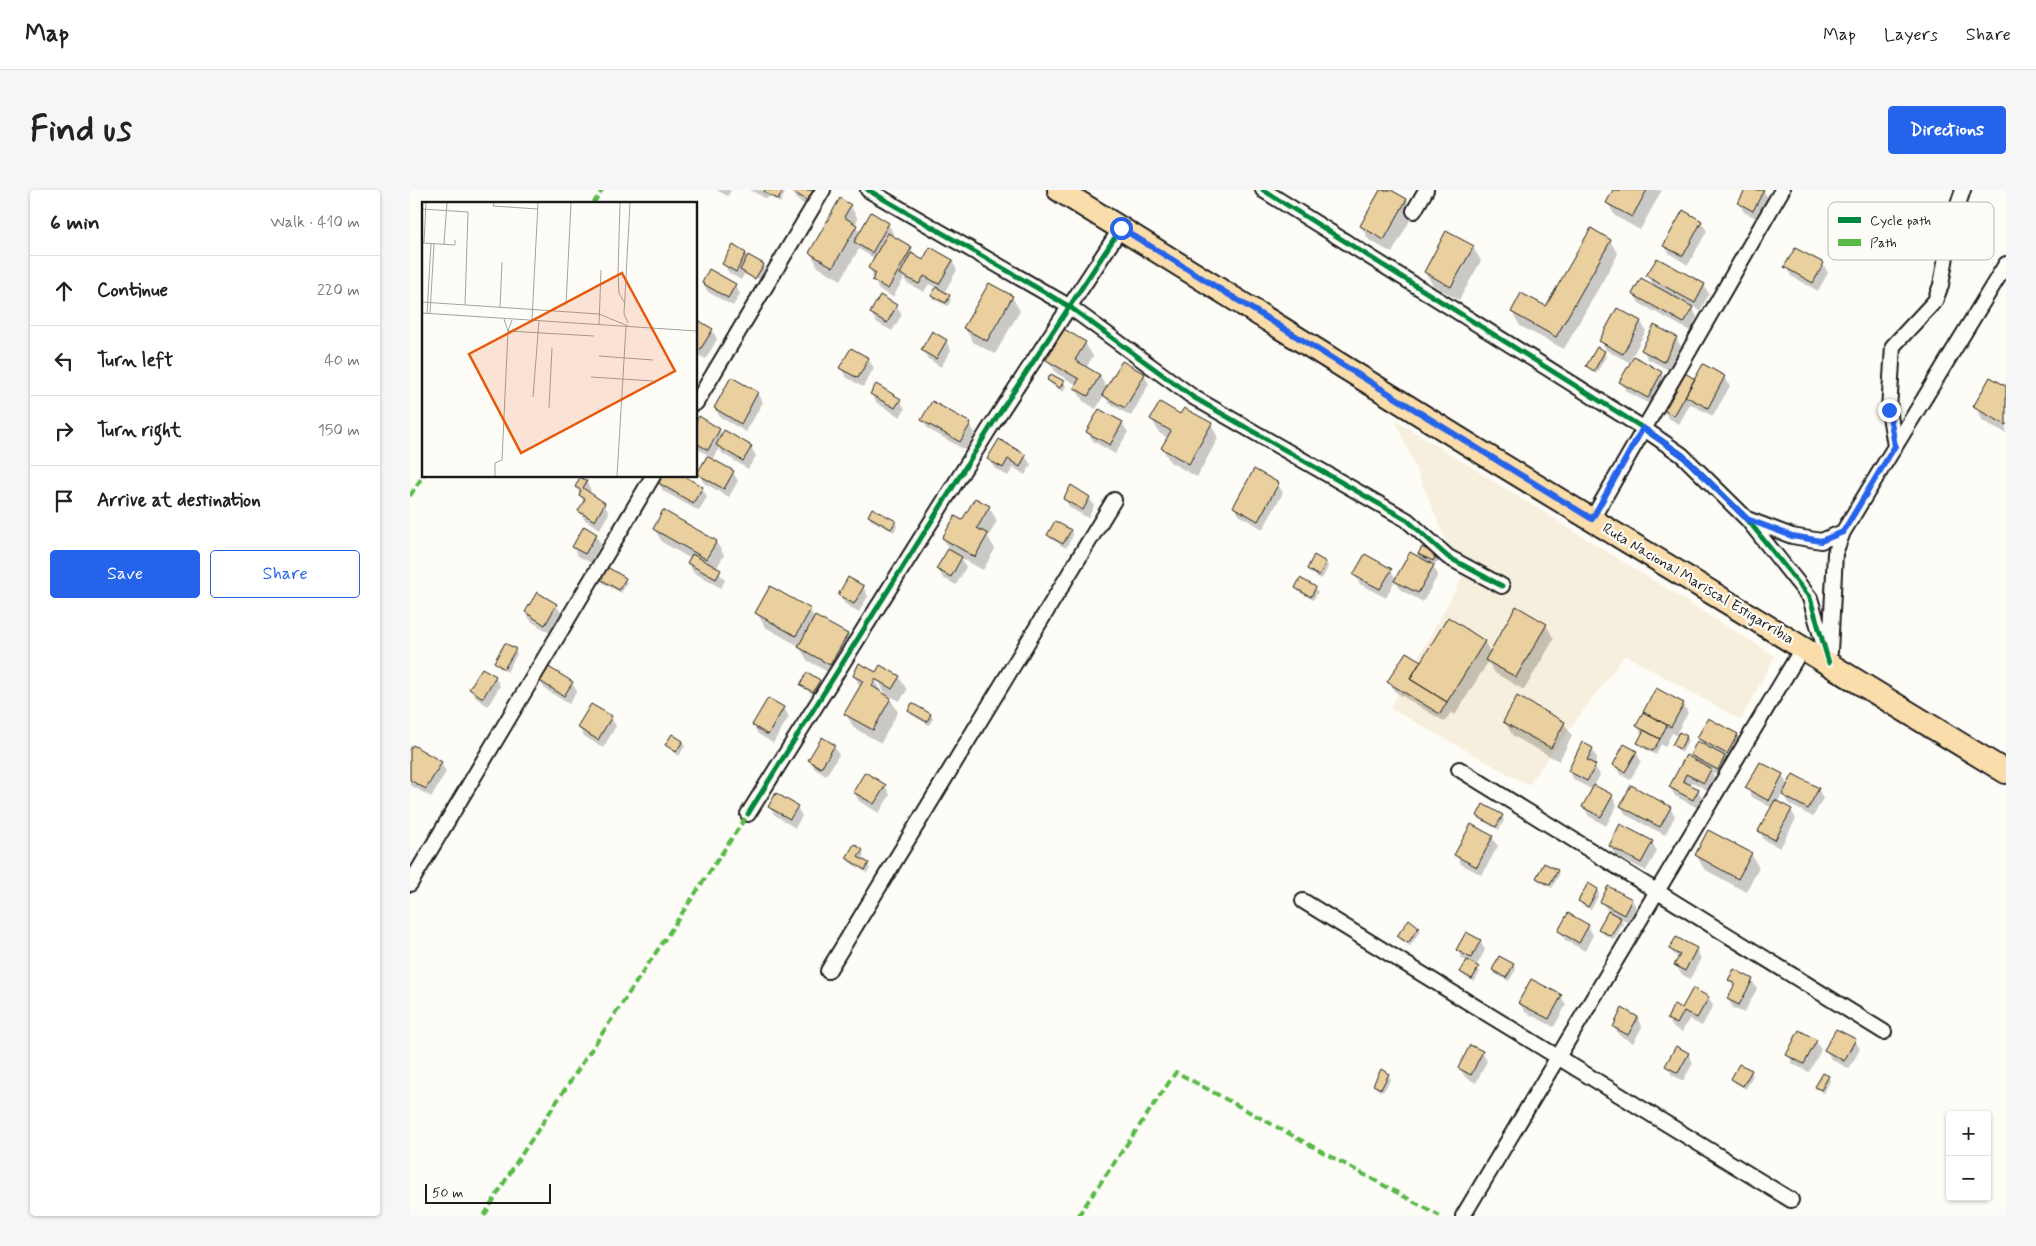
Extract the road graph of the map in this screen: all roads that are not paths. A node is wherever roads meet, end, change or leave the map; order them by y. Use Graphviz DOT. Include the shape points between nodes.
graph roads {
  1 [pos="823,190"];
  2 [pos="868,190"];
  3 [pos="1263,190"];
  4 [pos="1426,190"];
  5 [pos="1782,190"];
  6 [pos="1963,190"];
  7 [pos="1065,191"];
  8 [pos="1959,202"];
  9 [pos="1414,211"];
  10 [pos="1121,228"];
  11 [pos="1945,260"];
  12 [pos="2006,264"];
  13 [pos="1070,307"];
  14 [pos="698,400"];
  15 [pos="1643,428"];
  16 [pos="1895,446"];
  17 [pos="652,478"];
  18 [pos="1114,500"];
  19 [pos="1592,519"];
  20 [pos="1747,519"];
  21 [pos="1843,532"];
  22 [pos="1502,586"];
  23 [pos="1802,647"];
  24 [pos="1829,663"];
  25 [pos="1459,769"];
  26 [pos="2006,772"];
  27 [pos="748,814"];
  28 [pos="410,884"];
  29 [pos="1657,892"];
  30 [pos="1303,901"];
  31 [pos="828,971"];
  32 [pos="1884,1032"];
  33 [pos="1558,1058"];
  34 [pos="1791,1200"];
  35 [pos="1463,1216"];
  1 -- 14 [label="street"];
  2 -- 13 [label="street"];
  3 -- 15 [label="street"];
  4 -- 9 [label="street"];
  5 -- 15 [label="street"];
  6 -- 8 [label="street"];
  7 -- 10 [label="main road, Ruta Nacional Mariscal Estigarribia"];
  10 -- 13 [label="street"];
  10 -- 19 [label="main road, Ruta Nacional Mariscal Estigarribia"];
  11 -- 16 [label="street" via="1935,301 1893,346 1889,410"];
  12 -- 16 [label="street"];
  13 -- 22 [label="street" via="1193,397 1407,520 1448,556"];
  13 -- 27 [label="street"];
  15 -- 19 [label="street"];
  15 -- 20 [label="street" via="1682,455"];
  16 -- 21 [label="street"];
  17 -- 28 [label="street"];
  18 -- 31 [label="street"];
  19 -- 23 [label="main road, Ruta Nacional Mariscal Estigarribia"];
  20 -- 21 [label="street" via="1792,536 1821,541"];
  20 -- 24 [label="street" via="1810,598"];
  21 -- 24 [label="street" via="1836,553"];
  23 -- 24 [label="main road, Ruta Nacional Mariscal Estigarribia"];
  23 -- 29 [label="street"];
  24 -- 26 [label="main road, Ruta Nacional Mariscal Estigarribia"];
  25 -- 29 [label="street"];
  29 -- 32 [label="street"];
  29 -- 33 [label="street"];
  30 -- 33 [label="street"];
  33 -- 34 [label="street"];
  33 -- 35 [label="street"];
}
